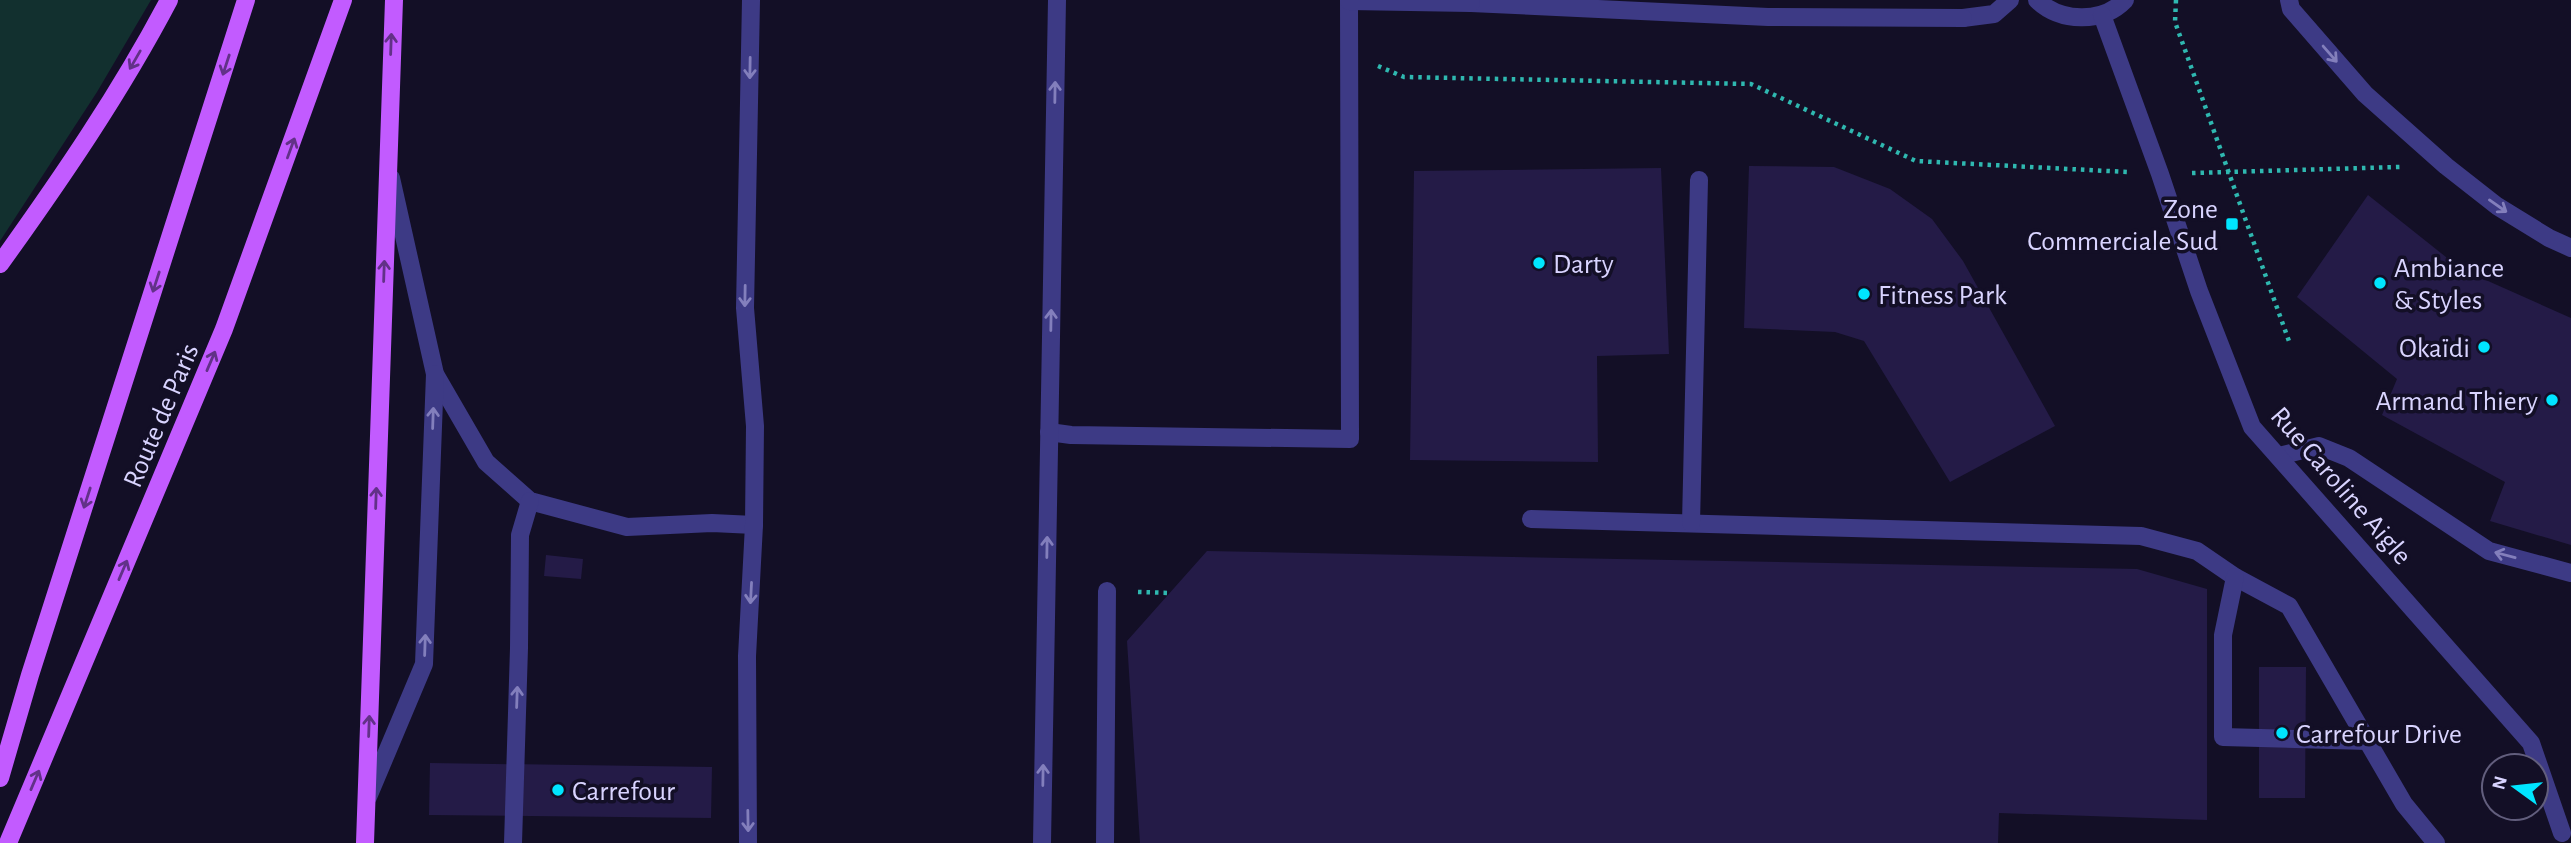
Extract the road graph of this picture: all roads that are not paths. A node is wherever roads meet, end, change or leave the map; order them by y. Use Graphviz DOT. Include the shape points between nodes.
graph roads {
  1 [pos="169,0"];
  2 [pos="246,0"];
  3 [pos="343,0"];
  4 [pos="394,0"];
  5 [pos="751,0"];
  6 [pos="1057,0"];
  7 [pos="2010,0"];
  8 [pos="2037,0"];
  9 [pos="2125,0"];
  10 [pos="2289,0"];
  11 [pos="1349,1"];
  12 [pos="1471,1"];
  13 [pos="2102,15"];
  14 [pos="387,161"];
  15 [pos="1699,180"];
  16 [pos="2571,248"];
  17 [pos="0,264"];
  18 [pos="435,374"];
  19 [pos="1049,432"];
  20 [pos="2279,456"];
  21 [pos="530,501"];
  22 [pos="1531,519"];
  23 [pos="1691,523"];
  24 [pos="754,525"];
  25 [pos="2571,573"];
  26 [pos="2235,578"];
  27 [pos="1107,591"];
  28 [pos="2368,741"];
  29 [pos="0,778"];
  30 [pos="366,800"];
  31 [pos="2561,836"];
  32 [pos="8,843"];
  33 [pos="365,843"];
  34 [pos="513,843"];
  35 [pos="748,843"];
  36 [pos="1042,843"];
  37 [pos="1105,843"];
  38 [pos="2436,843"];
  1 -- 17 [label="main road, one-way" via="109,105"];
  2 -- 29 [label="main road, Route de Paris, one-way"];
  32 -- 3 [label="main road, Route de Paris, one-way" via="224,329"];
  14 -- 4 [label="main road, one-way"];
  5 -- 24 [label="street, one-way" via="745,307 755,426"];
  19 -- 6 [label="street, one-way"];
  7 -- 12 [label="street" via="1994,14 1963,18 1768,17"];
  8 -- 13 [label="street" via="2059,14 2080,18"];
  9 -- 13 [label="street"];
  10 -- 16 [label="street, one-way" via="2291,9 2365,94 2446,166 2497,206"];
  11 -- 12 [label="street"];
  11 -- 19 [label="street" via="1350,439"];
  13 -- 20 [label="street, Rue Caroline Aigle" via="2252,427"];
  14 -- 18 [label="street"];
  30 -- 14 [label="main road, one-way"];
  15 -- 23 [label="street"];
  18 -- 21 [label="street" via="486,462"];
  30 -- 18 [label="street, one-way" via="424,664"];
  36 -- 19 [label="street, one-way"];
  25 -- 20 [label="street, one-way" via="2490,551 2349,458 2319,446"];
  20 -- 31 [label="street, Rue Caroline Aigle" via="2531,743"];
  21 -- 24 [label="street" via="627,527"];
  34 -- 21 [label="street, one-way" via="520,535"];
  22 -- 23 [label="street"];
  23 -- 26 [label="street" via="2141,536 2196,551"];
  24 -- 35 [label="street, one-way" via="747,656"];
  26 -- 28 [label="street" via="2289,606"];
  26 -- 28 [label="street" via="2222,635 2223,737"];
  27 -- 37 [label="street"];
  28 -- 38 [label="street" via="2404,804"];
  30 -- 33 [label="main road"];
}
